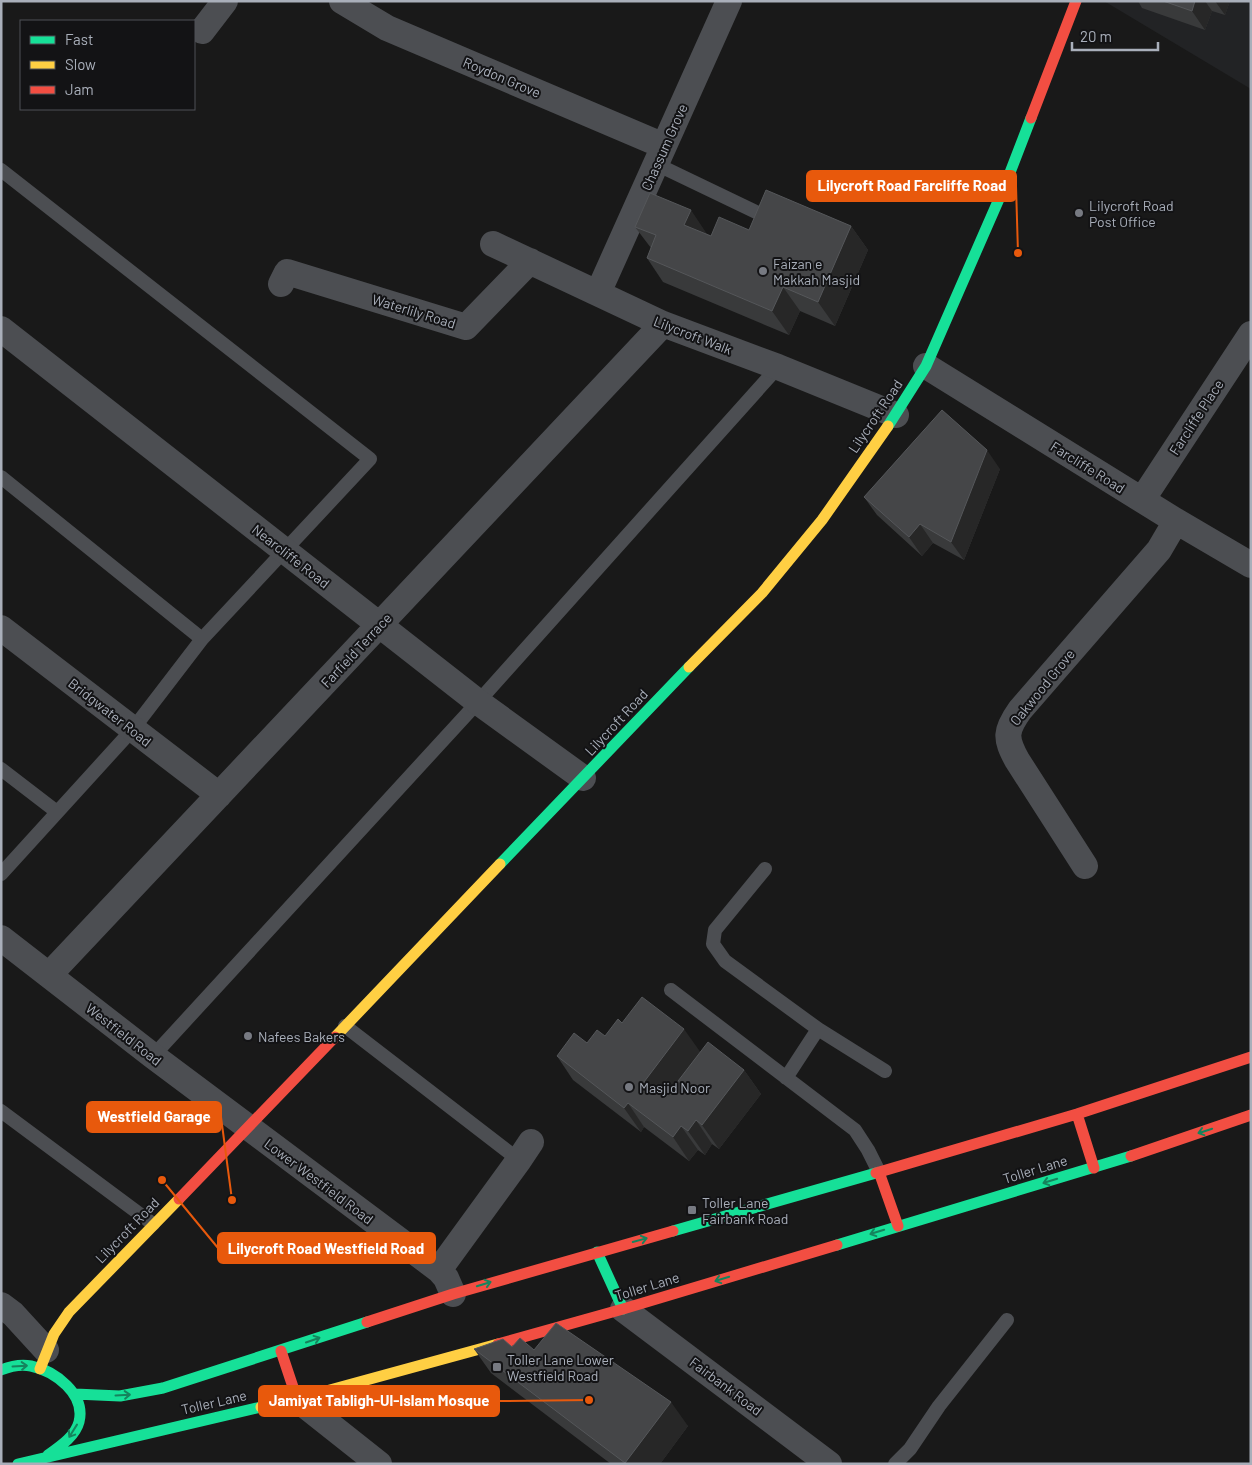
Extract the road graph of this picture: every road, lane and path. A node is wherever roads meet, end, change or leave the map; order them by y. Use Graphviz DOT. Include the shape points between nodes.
graph roads {
  1 [pos="225,1"];
  2 [pos="342,1"];
  3 [pos="729,1"];
  4 [pos="1076,1"];
  5 [pos="202,31"];
  6 [pos="660,155"];
  7 [pos="1,170"];
  8 [pos="756,212"];
  9 [pos="494,244"];
  10 [pos="530,261"];
  11 [pos="281,284"];
  12 [pos="598,293"];
  13 [pos="663,324"];
  14 [pos="1,330"];
  15 [pos="1251,334"];
  16 [pos="926,366"];
  17 [pos="778,367"];
  18 [pos="896,415"];
  19 [pos="1,478"];
  20 [pos="1142,500"];
  21 [pos="1176,522"];
  22 [pos="284,550"];
  23 [pos="1251,565"];
  24 [pos="380,625"];
  25 [pos="1,628"];
  26 [pos="202,639"];
  27 [pos="478,702"];
  28 [pos="133,729"];
  29 [pos="1,769"];
  30 [pos="583,778"];
  31 [pos="219,795"];
  32 [pos="58,812"];
  33 [pos="1085,866"];
  34 [pos="765,869"];
  35 [pos="1,874"];
  36 [pos="1,938"];
  37 [pos="49,975"];
  38 [pos="671,990"];
  39 [pos="345,1026"];
  40 [pos="818,1029"];
  41 [pos="153,1056"];
  42 [pos="1251,1057"];
  43 [pos="885,1070"];
  44 [pos="786,1078"];
  45 [pos="1,1111"];
  46 [pos="1077,1114"];
  47 [pos="1251,1115"];
  48 [pos="248,1128"];
  49 [pos="525,1151"];
  50 [pos="1094,1168"];
  51 [pos="879,1172"];
  52 [pos="153,1224"];
  53 [pos="898,1226"];
  54 [pos="596,1252"];
  55 [pos="439,1270"];
  56 [pos="452,1294"];
  57 [pos="1,1305"];
  58 [pos="623,1309"];
  59 [pos="1008,1320"];
  60 [pos="281,1351"];
  61 [pos="43,1359"];
  62 [pos="1,1370"];
  63 [pos="75,1394"];
  64 [pos="297,1399"];
  65 [pos="44,1457"];
  66 [pos="375,1463"];
  67 [pos="18,1464"];
  68 [pos="829,1464"];
  69 [pos="895,1464"];
  1 -- 5 [label="street"];
  2 -- 6 [label="street, Roydon Grove" via="387,28"];
  3 -- 6 [label="street, Chassum Grove"];
  4 -- 16 [label="main road, Lilycroft Road" via="1006,183"];
  6 -- 8 [label="lane"];
  6 -- 12 [label="street, Chassum Grove"];
  7 -- 22 [label="lane" via="370,459"];
  9 -- 10 [label="street, Lilycroft Walk"];
  10 -- 11 [label="street, Waterlily Road" via="466,327 287,272"];
  10 -- 12 [label="street, Lilycroft Walk"];
  12 -- 13 [label="street, Lilycroft Walk"];
  13 -- 17 [label="street, Lilycroft Walk"];
  13 -- 24 [label="street, Farfield Terrace"];
  14 -- 22 [label="street, Nearcliffe Road"];
  15 -- 20 [label="street, Farcliffe Place"];
  16 -- 18 [label="main road, Lilycroft Road"];
  16 -- 20 [label="street, Farcliffe Road"];
  17 -- 18 [label="street, Lilycroft Walk"];
  17 -- 27 [label="lane"];
  18 -- 30 [label="main road, Lilycroft Road" via="822,520 762,593"];
  19 -- 26 [label="lane"];
  20 -- 21 [label="street, Farcliffe Road"];
  21 -- 23 [label="street, Farcliffe Road"];
  21 -- 33 [label="street, Oakwood Grove" via="1159,550 1026,703 1010,724 1007,734 1017,760"];
  22 -- 24 [label="street, Nearcliffe Road"];
  22 -- 26 [label="lane"];
  24 -- 27 [label="street, Nearcliffe Road"];
  24 -- 31 [label="street, Farfield Terrace"];
  25 -- 28 [label="street, Bridgwater Road"];
  26 -- 28 [label="lane"];
  27 -- 30 [label="street, Nearcliffe Road"];
  27 -- 41 [label="lane"];
  28 -- 31 [label="street, Bridgwater Road"];
  28 -- 32 [label="lane"];
  29 -- 32 [label="lane"];
  30 -- 39 [label="main road, Lilycroft Road"];
  31 -- 37 [label="street, Farfield Terrace"];
  32 -- 35 [label="lane"];
  34 -- 40 [label="lane" via="715,930 713,944 725,961"];
  36 -- 37 [label="street, Westfield Road"];
  37 -- 41 [label="street, Westfield Road"];
  38 -- 44 [label="lane"];
  39 -- 48 [label="main road, Lilycroft Road"];
  39 -- 49 [label="lane"];
  40 -- 43 [label="lane"];
  40 -- 44 [label="lane"];
  41 -- 48 [label="street, Westfield Road"];
  42 -- 46 [label="main road, Toller Lane"];
  44 -- 51 [label="lane" via="855,1130"];
  45 -- 52 [label="lane"];
  46 -- 50 [label="main road"];
  46 -- 51 [label="main road, Toller Lane"];
  47 -- 50 [label="main road, Toller Lane, one-way"];
  48 -- 52 [label="main road, Lilycroft Road"];
  48 -- 55 [label="street, Lower Westfield Road"];
  49 -- 55 [label="street"];
  50 -- 53 [label="main road, Toller Lane, one-way"];
  51 -- 53 [label="main road"];
  54 -- 51 [label="main road, Toller Lane, one-way"];
  52 -- 61 [label="main road, Lilycroft Road" via="60,1322"];
  53 -- 58 [label="main road, Toller Lane, one-way"];
  56 -- 54 [label="main road, Toller Lane, one-way"];
  54 -- 58 [label="main road"];
  55 -- 56 [label="street, Lower Westfield Road"];
  60 -- 56 [label="main road, Toller Lane, one-way"];
  57 -- 61 [label="street" via="13,1314"];
  58 -- 64 [label="main road, Toller Lane"];
  58 -- 68 [label="street, Fairbank Road"];
  59 -- 69 [label="lane" via="939,1406 910,1449"];
  63 -- 60 [label="main road, Toller Lane, one-way" via="120,1396 141,1393"];
  60 -- 64 [label="main road"];
  62 -- 61 [label="main road, one-way"];
  61 -- 63 [label="main road"];
  63 -- 65 [label="main road, Toller Lane, one-way" via="80,1412 75,1431"];
  64 -- 65 [label="main road, Toller Lane"];
  64 -- 66 [label="street"];
  65 -- 67 [label="main road, Toller Lane"];
}
